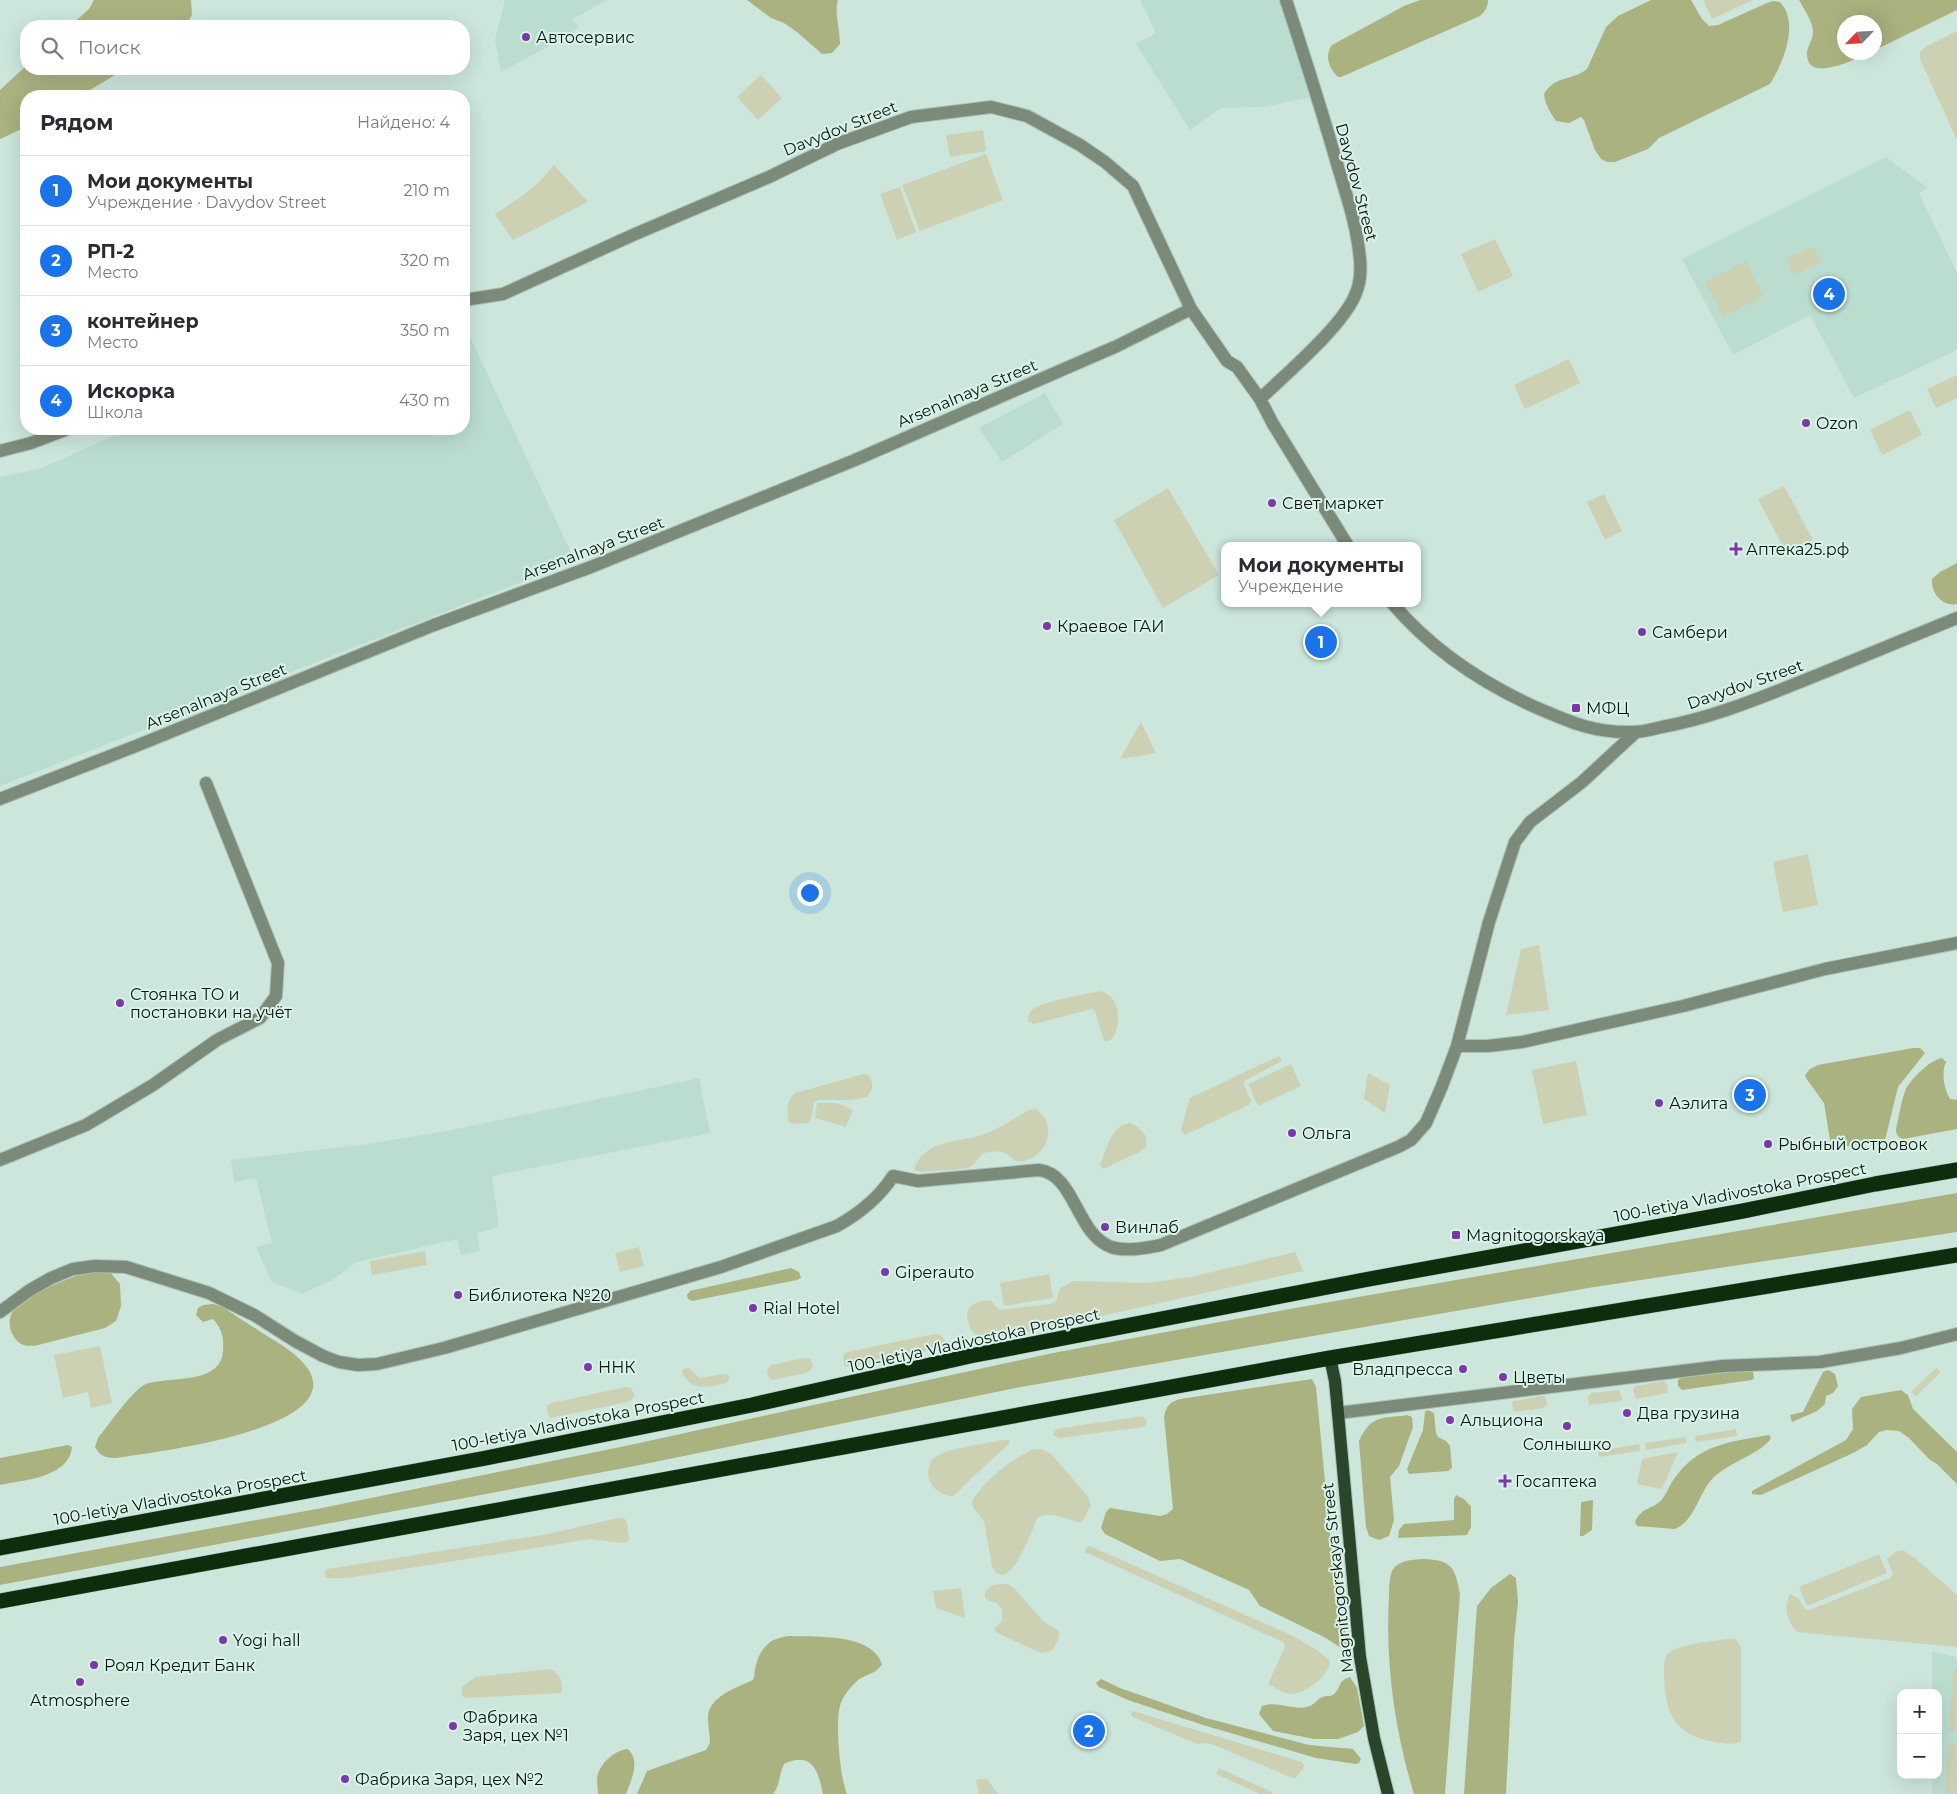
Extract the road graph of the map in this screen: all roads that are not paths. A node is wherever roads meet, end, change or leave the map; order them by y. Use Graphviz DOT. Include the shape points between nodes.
graph roads {
  1 [pos="1286,0"];
  2 [pos="470,299"];
  3 [pos="1191,309"];
  4 [pos="1260,399"];
  5 [pos="52,435"];
  6 [pos="0,451"];
  7 [pos="1346,542"];
  8 [pos="1395,607"];
  9 [pos="1957,618"];
  10 [pos="1636,732"];
  11 [pos="206,783"];
  12 [pos="0,798"];
  13 [pos="1957,943"];
  14 [pos="1457,1046"];
  15 [pos="0,1160"];
  16 [pos="1957,1170"];
  17 [pos="1957,1255"];
  18 [pos="0,1312"];
  19 [pos="1957,1334"];
  20 [pos="1330,1358"];
  21 [pos="1338,1413"];
  22 [pos="0,1548"];
  23 [pos="0,1601"];
  24 [pos="1388,1794"];
  1 -- 4 [label="street, Davydov Street" via="1348,202 1359,251 1360,274 1349,309"];
  2 -- 3 [label="street, Davydov Street" via="503,294 876,129 911,117 991,107 1027,116 1052,128 1105,162 1133,186"];
  3 -- 4 [label="street, Davydov Street" via="1227,361 1237,367"];
  3 -- 12 [label="street, Arsenalnaya Street" via="1109,349 855,460 600,564 434,625"];
  4 -- 7 [label="street, Davydov Street"];
  5 -- 6 [label="street"];
  8 -- 10 [label="street, Davydov Street" via="1441,650 1498,690 1577,725 1596,730"];
  9 -- 10 [label="street, Davydov Street" via="1731,710"];
  10 -- 14 [label="street" via="1582,782 1530,822 1515,842 1488,922"];
  11 -- 15 [label="street" via="278,963 276,996 260,1018 217,1040 153,1086 86,1125"];
  13 -- 14 [label="street" via="1825,969 1683,1006 1522,1042"];
  14 -- 18 [label="street" via="1426,1123 1411,1140 1161,1245 1140,1249 1113,1248 1101,1242 1091,1233 1058,1178 1048,1171 918,1181 893,1176 875,1200 837,1226 721,1267 444,1348 377,1364 358,1365 331,1359 209,1293 126,1267 73,1269 30,1290"];
  16 -- 22 [label="highway, 100-letiya Vladivostoka Prospect" via="1316,1289 970,1356 752,1405 505,1454"];
  17 -- 20 [label="highway"];
  19 -- 21 [label="street" via="1902,1348 1820,1362 1723,1366"];
  20 -- 21 [label="main road, Magnitogorskaya Street"];
  20 -- 23 [label="highway"];
  21 -- 24 [label="main road, Magnitogorskaya Street" via="1360,1657 1374,1738"];
}
